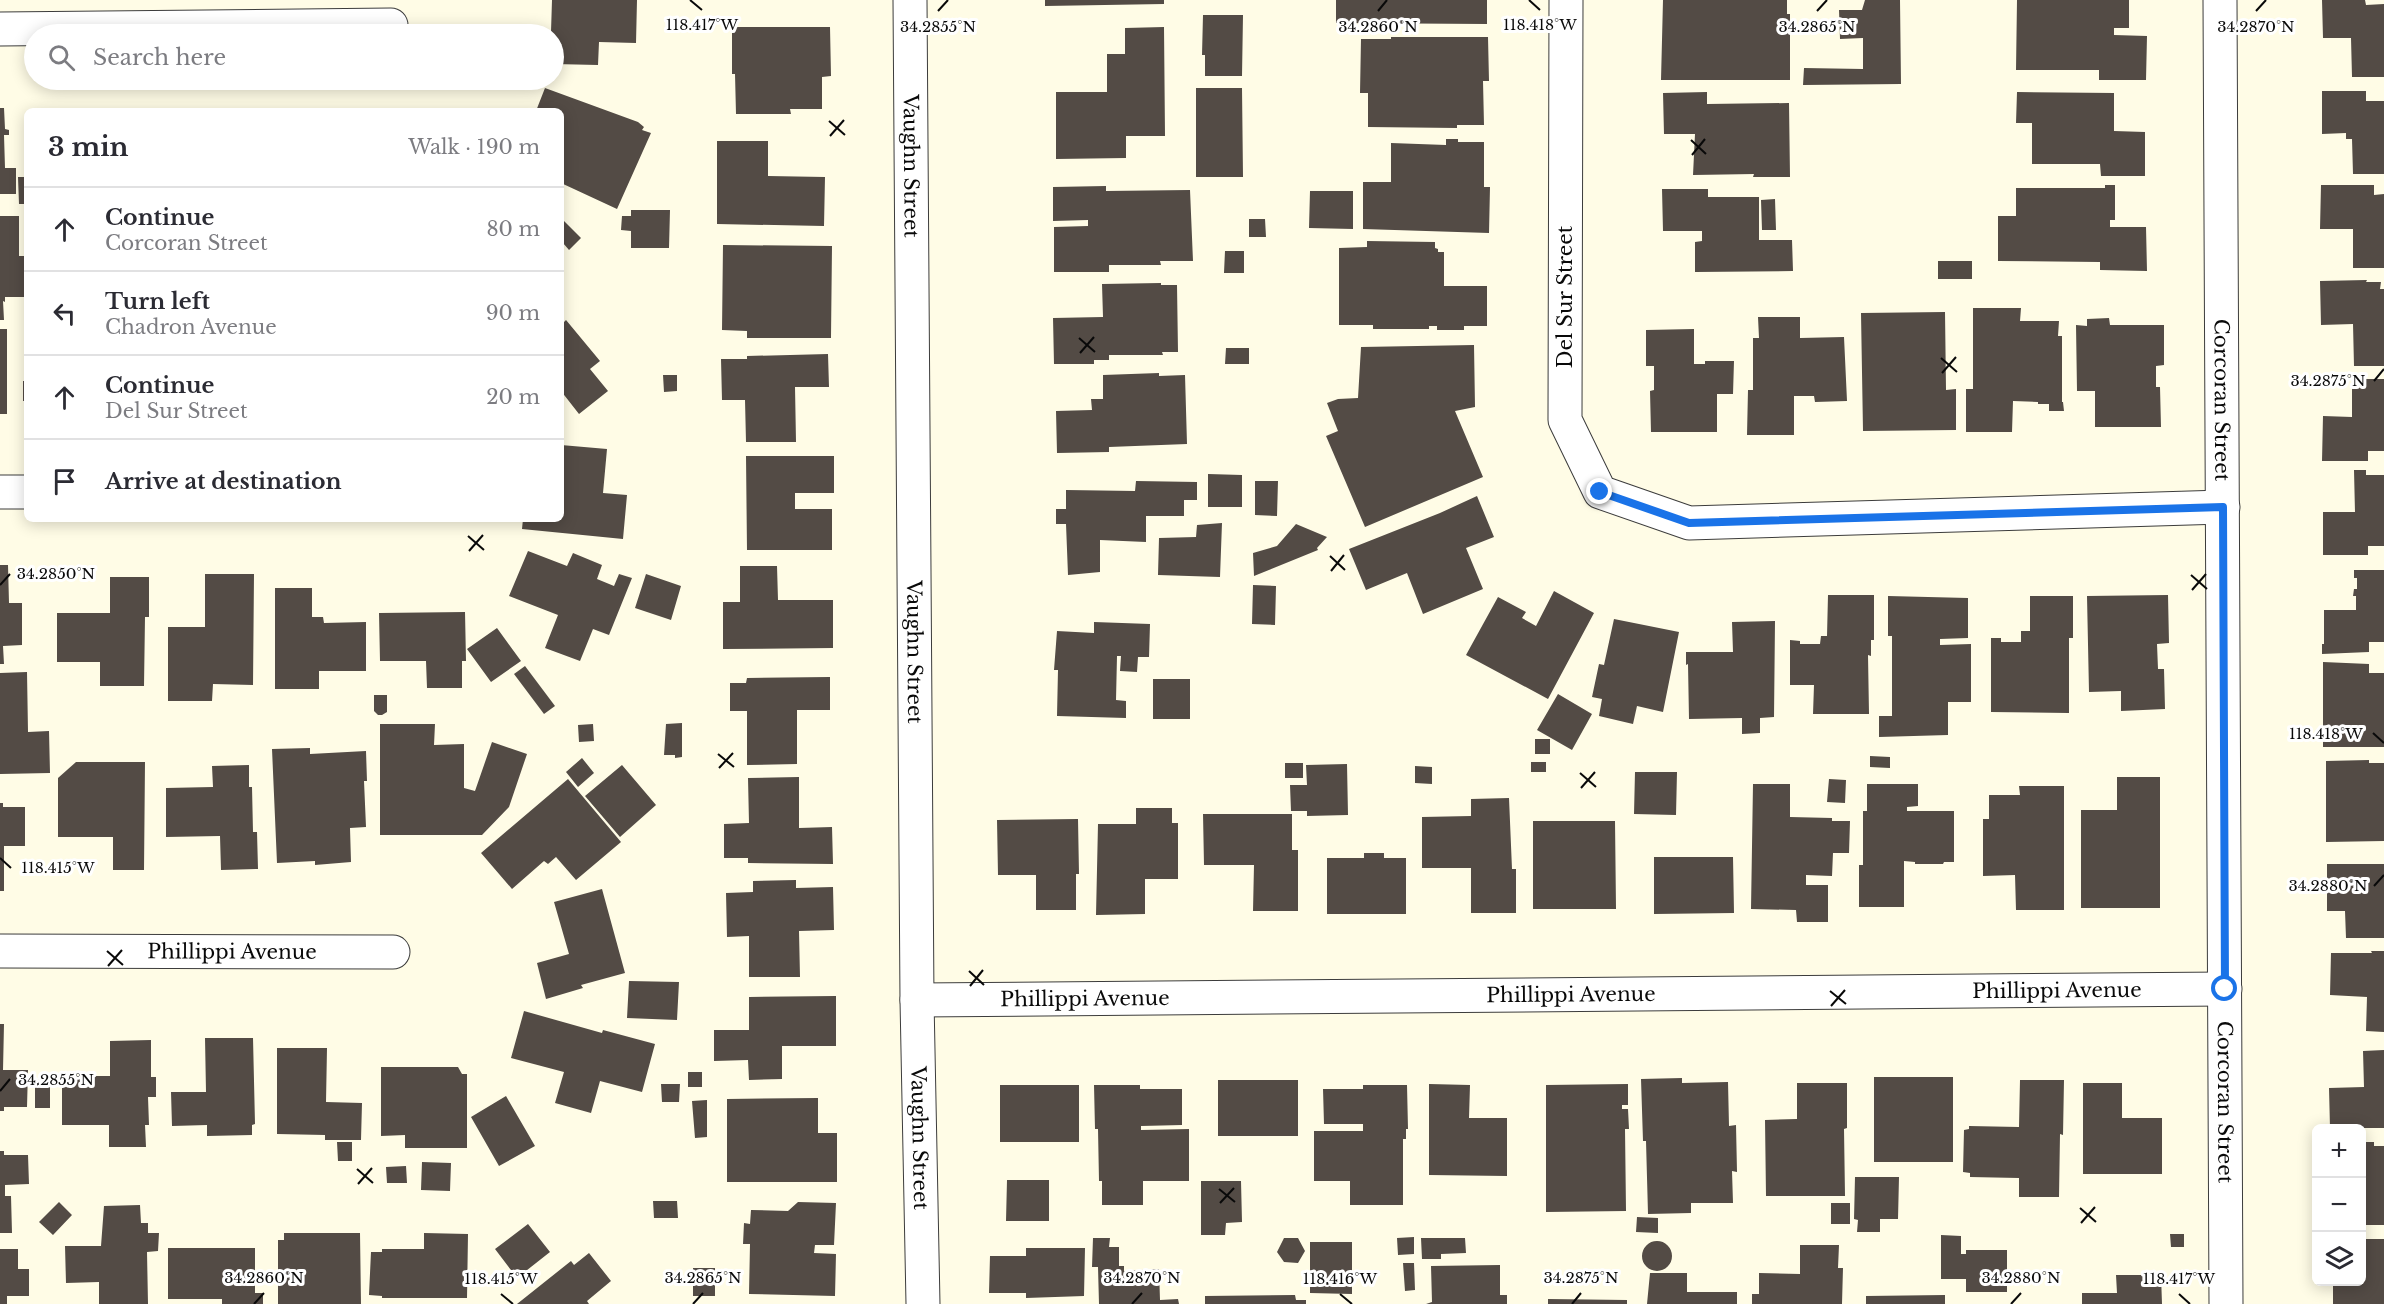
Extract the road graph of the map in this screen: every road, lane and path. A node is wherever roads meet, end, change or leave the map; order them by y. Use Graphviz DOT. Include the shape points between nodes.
graph roads {
  1 [pos="910,0"];
  2 [pos="1566,0"];
  3 [pos="2220,0"];
  4 [pos="0,29"];
  5 [pos="24,29"];
  6 [pos="0,492"];
  7 [pos="24,492"];
  8 [pos="2223,507"];
  9 [pos="0,951"];
  10 [pos="393,952"];
  11 [pos="2225,989"];
  12 [pos="917,1000"];
  13 [pos="922,1304"];
  14 [pos="2226,1304"];
  1 -- 12 [label="street, Vaughn Street"];
  2 -- 8 [label="street, Del Sur Street" via="1565,420 1600,492 1689,523"];
  3 -- 8 [label="street, Corcoran Street"];
  4 -- 5 [label="street"];
  6 -- 7 [label="street"];
  8 -- 11 [label="street, Corcoran Street"];
  9 -- 10 [label="street, Phillippi Avenue"];
  11 -- 12 [label="street, Phillippi Avenue"];
  11 -- 14 [label="street, Corcoran Street"];
  12 -- 13 [label="street, Vaughn Street"];
}
